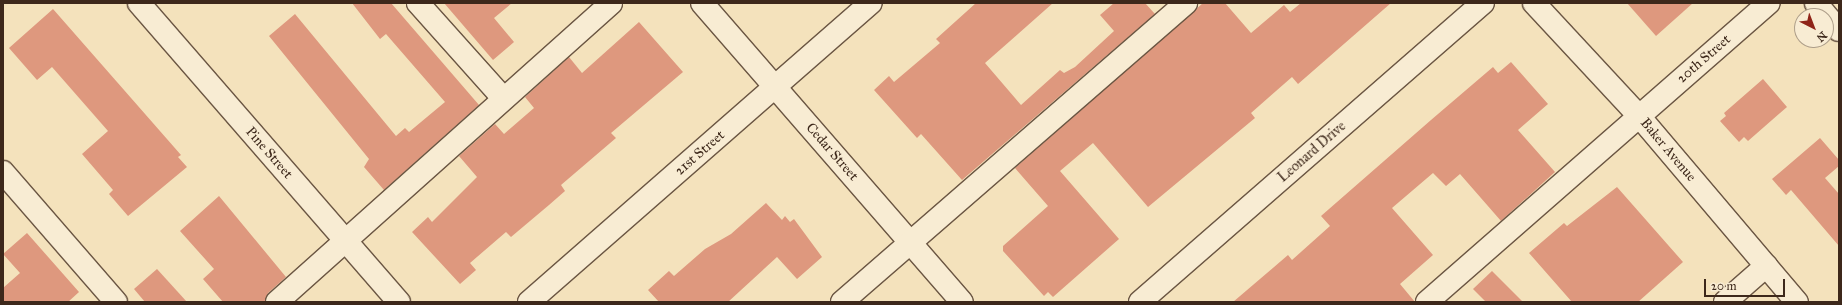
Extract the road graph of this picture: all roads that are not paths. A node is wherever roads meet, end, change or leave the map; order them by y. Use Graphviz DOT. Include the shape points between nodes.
graph roads {
  1 [pos="140,3"];
  2 [pos="418,3"];
  3 [pos="611,3"];
  4 [pos="702,3"];
  5 [pos="871,3"];
  6 [pos="1186,3"];
  7 [pos="1483,3"];
  8 [pos="1534,3"];
  9 [pos="1769,3"];
  10 [pos="1816,3"];
  11 [pos="1839,30"];
  12 [pos="776,86"];
  13 [pos="502,98"];
  14 [pos="1639,116"];
  15 [pos="3,172"];
  16 [pos="346,241"];
  17 [pos="911,243"];
  18 [pos="1766,266"];
  19 [pos="116,302"];
  20 [pos="277,302"];
  21 [pos="399,302"];
  22 [pos="529,302"];
  23 [pos="842,302"];
  24 [pos="962,302"];
  25 [pos="1140,302"];
  26 [pos="1427,302"];
  27 [pos="1725,302"];
  28 [pos="1797,302"];
  1 -- 16 [label="street, Pine Street"];
  2 -- 13 [label="street"];
  3 -- 13 [label="street"];
  4 -- 12 [label="street, Cedar Street"];
  5 -- 12 [label="street, 21st Street"];
  6 -- 17 [label="street"];
  7 -- 25 [label="street, Leonard Drive"];
  8 -- 14 [label="street, Baker Avenue"];
  9 -- 14 [label="street, 20th Street"];
  10 -- 11 [label="street"];
  12 -- 17 [label="street, Cedar Street"];
  12 -- 22 [label="street, 21st Street"];
  13 -- 16 [label="street"];
  14 -- 18 [label="street, Baker Avenue"];
  14 -- 26 [label="street, 20th Street"];
  15 -- 19 [label="street"];
  16 -- 20 [label="street"];
  16 -- 21 [label="street, Pine Street"];
  17 -- 23 [label="street"];
  17 -- 24 [label="street, Cedar Street"];
  18 -- 27 [label="street"];
  18 -- 28 [label="street, Baker Avenue"];
}
